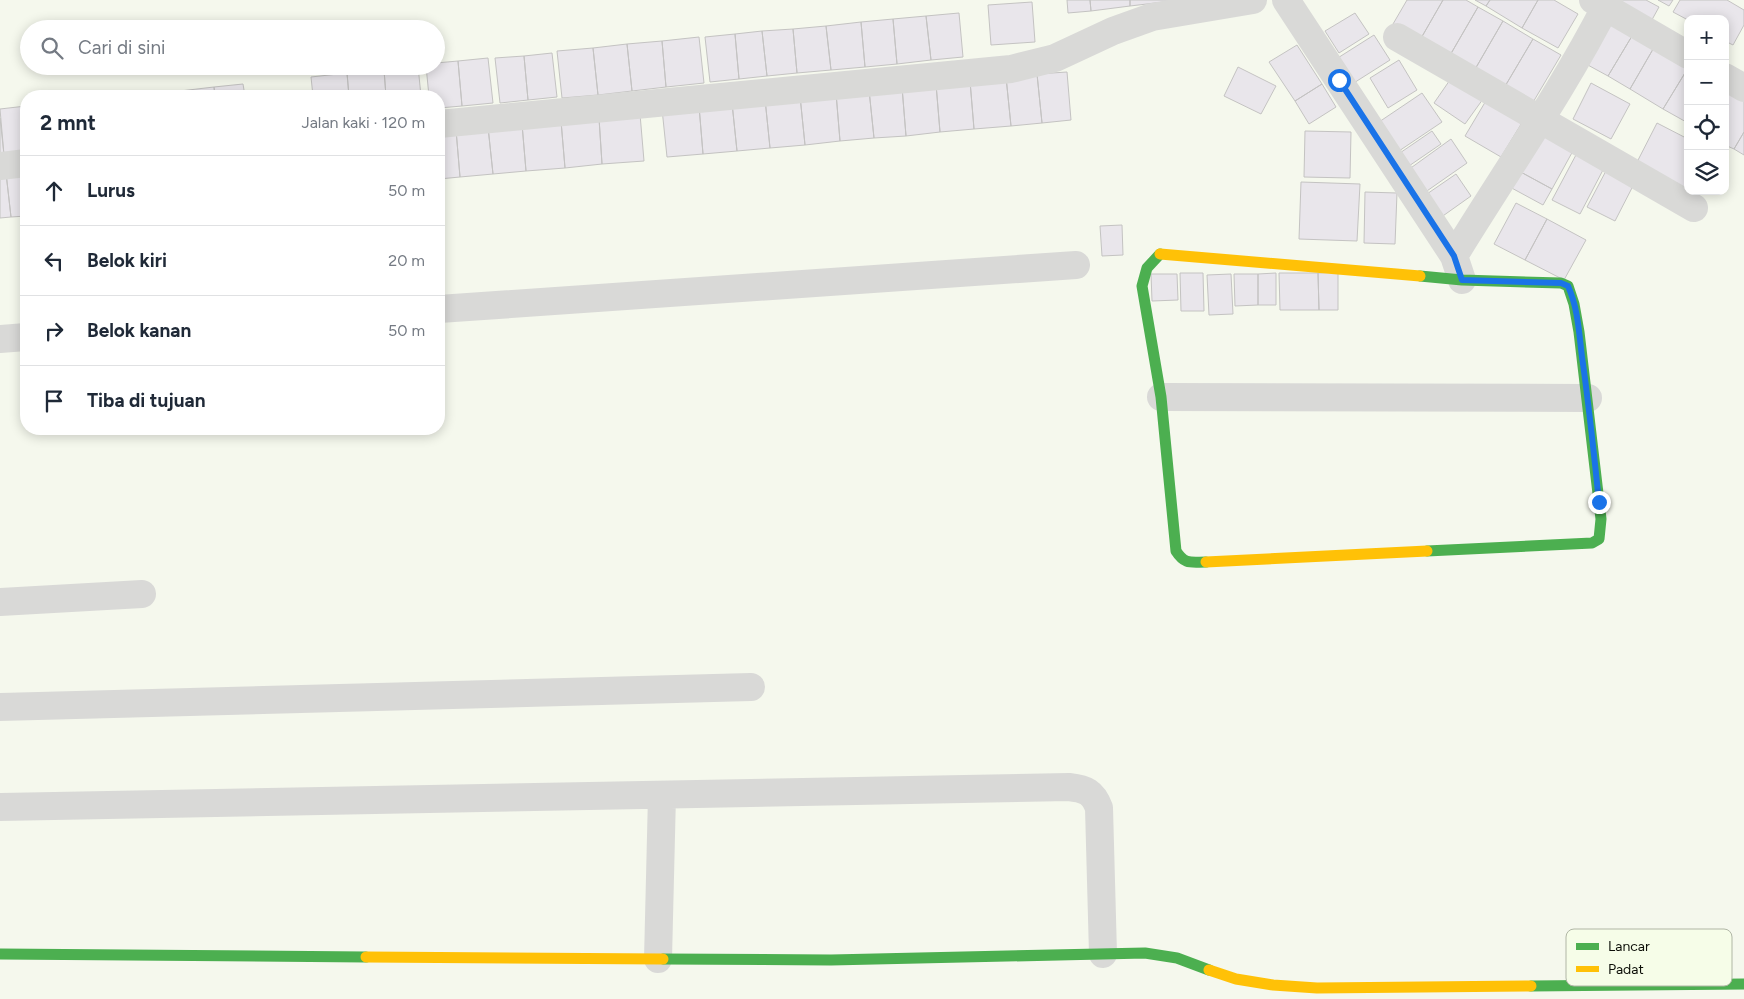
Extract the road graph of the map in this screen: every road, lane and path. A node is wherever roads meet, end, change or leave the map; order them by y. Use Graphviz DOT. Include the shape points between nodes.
graph roads {
  1 [pos="1253,0"];
  2 [pos="1286,0"];
  3 [pos="1603,2"];
  4 [pos="1397,37"];
  5 [pos="1684,53"];
  6 [pos="1729,80"];
  7 [pos="1744,88"];
  8 [pos="1541,121"];
  9 [pos="445,123"];
  10 [pos="20,164"];
  11 [pos="0,166"];
  12 [pos="1694,208"];
  13 [pos="1076,265"];
  14 [pos="1458,268"];
  15 [pos="445,309"];
  16 [pos="20,337"];
  17 [pos="0,339"];
  18 [pos="1160,397"];
  19 [pos="1588,398"];
  20 [pos="142,594"];
  21 [pos="0,602"];
  22 [pos="751,686"];
  23 [pos="0,707"];
  24 [pos="662,795"];
  25 [pos="0,807"];
  26 [pos="0,954"];
  27 [pos="1103,954"];
  28 [pos="658,959"];
  29 [pos="1728,989"];
  1 -- 9 [label="street" via="1152,17 1055,58 1011,69"];
  2 -- 14 [label="street"];
  3 -- 5 [label="street"];
  3 -- 8 [label="street"];
  4 -- 8 [label="street"];
  6 -- 7 [label="street"];
  8 -- 12 [label="street"];
  8 -- 14 [label="street" via="1495,190"];
  10 -- 11 [label="street"];
  13 -- 15 [label="street"];
  14 -- 18 [label="street" via="1160,254 1147,268 1142,286"];
  14 -- 19 [label="street" via="1568,286 1577,322"];
  16 -- 17 [label="street"];
  18 -- 19 [label="street"];
  18 -- 19 [label="street" via="1176,551 1186,562 1592,543 1599,539 1601,519"];
  20 -- 21 [label="street"];
  22 -- 23 [label="street"];
  24 -- 25 [label="street"];
  24 -- 27 [label="street" via="1082,789 1095,798 1099,808"];
  24 -- 28 [label="street"];
  26 -- 28 [label="street"];
  27 -- 28 [label="street" via="831,960"];
  27 -- 29 [label="street" via="1153,954 1177,958 1236,979 1317,988"];
}
